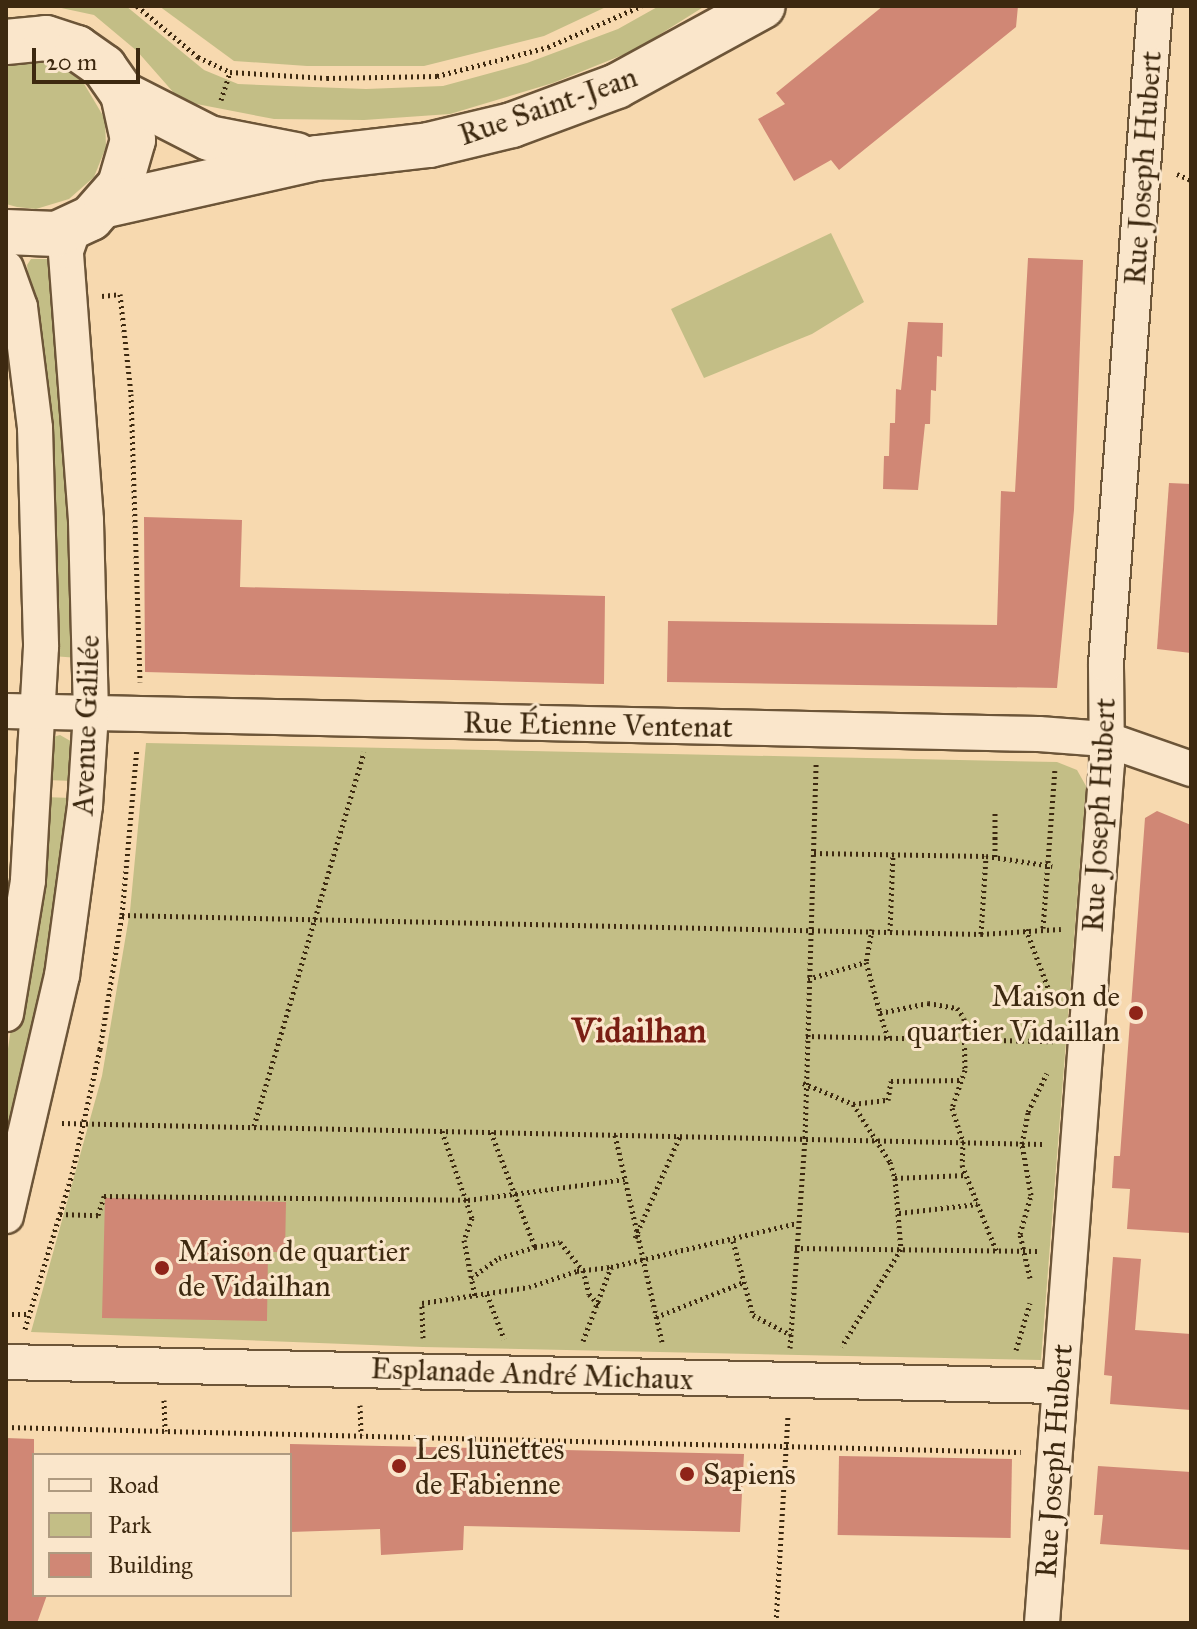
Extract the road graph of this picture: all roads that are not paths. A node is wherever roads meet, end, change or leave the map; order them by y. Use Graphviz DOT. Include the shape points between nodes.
graph roads {
  1 [pos="763,6"];
  2 [pos="1155,6"];
  3 [pos="8,40"];
  4 [pos="123,94"];
  5 [pos="317,158"];
  6 [pos="90,216"];
  7 [pos="6,232"];
  8 [pos="6,268"];
  9 [pos="20,712"];
  10 [pos="91,713"];
  11 [pos="1105,739"];
  12 [pos="1191,769"];
  13 [pos="6,1014"];
  14 [pos="6,1216"];
  15 [pos="14,1350"];
  16 [pos="1059,1386"];
  17 [pos="1042,1623"];
  1 -- 5 [label="street, Rue Saint-Jean" via="632,79 512,125 429,145"];
  2 -- 11 [label="street, Rue Joseph Hubert" via="1106,664"];
  3 -- 4 [label="street" via="46,38 77,48 104,67"];
  4 -- 5 [label="street, Rue Saint-Jean" via="209,138"];
  4 -- 6 [label="street" via="133,140 120,185"];
  5 -- 6 [label="street, Rue Saint-Jean"];
  6 -- 7 [label="street, Rue Saint-Jean" via="23,236"];
  6 -- 10 [label="street, Avenue Galilée" via="66,251 86,520"];
  8 -- 9 [label="street, Avenue Galilée" via="20,307 40,487 41,647"];
  9 -- 10 [label="street, Rue Étienne Ventenat"];
  9 -- 13 [label="street, Avenue Galilée" via="36,791 28,881"];
  10 -- 11 [label="street, Rue Étienne Ventenat"];
  10 -- 14 [label="street, Avenue Galilée" via="85,806 62,976"];
  11 -- 12 [label="street, Rue Étienne Ventenat"];
  11 -- 16 [label="street, Rue Joseph Hubert" via="1094,930 1064,1045 1075,1167"];
  15 -- 16 [label="street, Esplanade André Michaux" via="516,1374"];
  16 -- 17 [label="street, Rue Joseph Hubert"];
}
